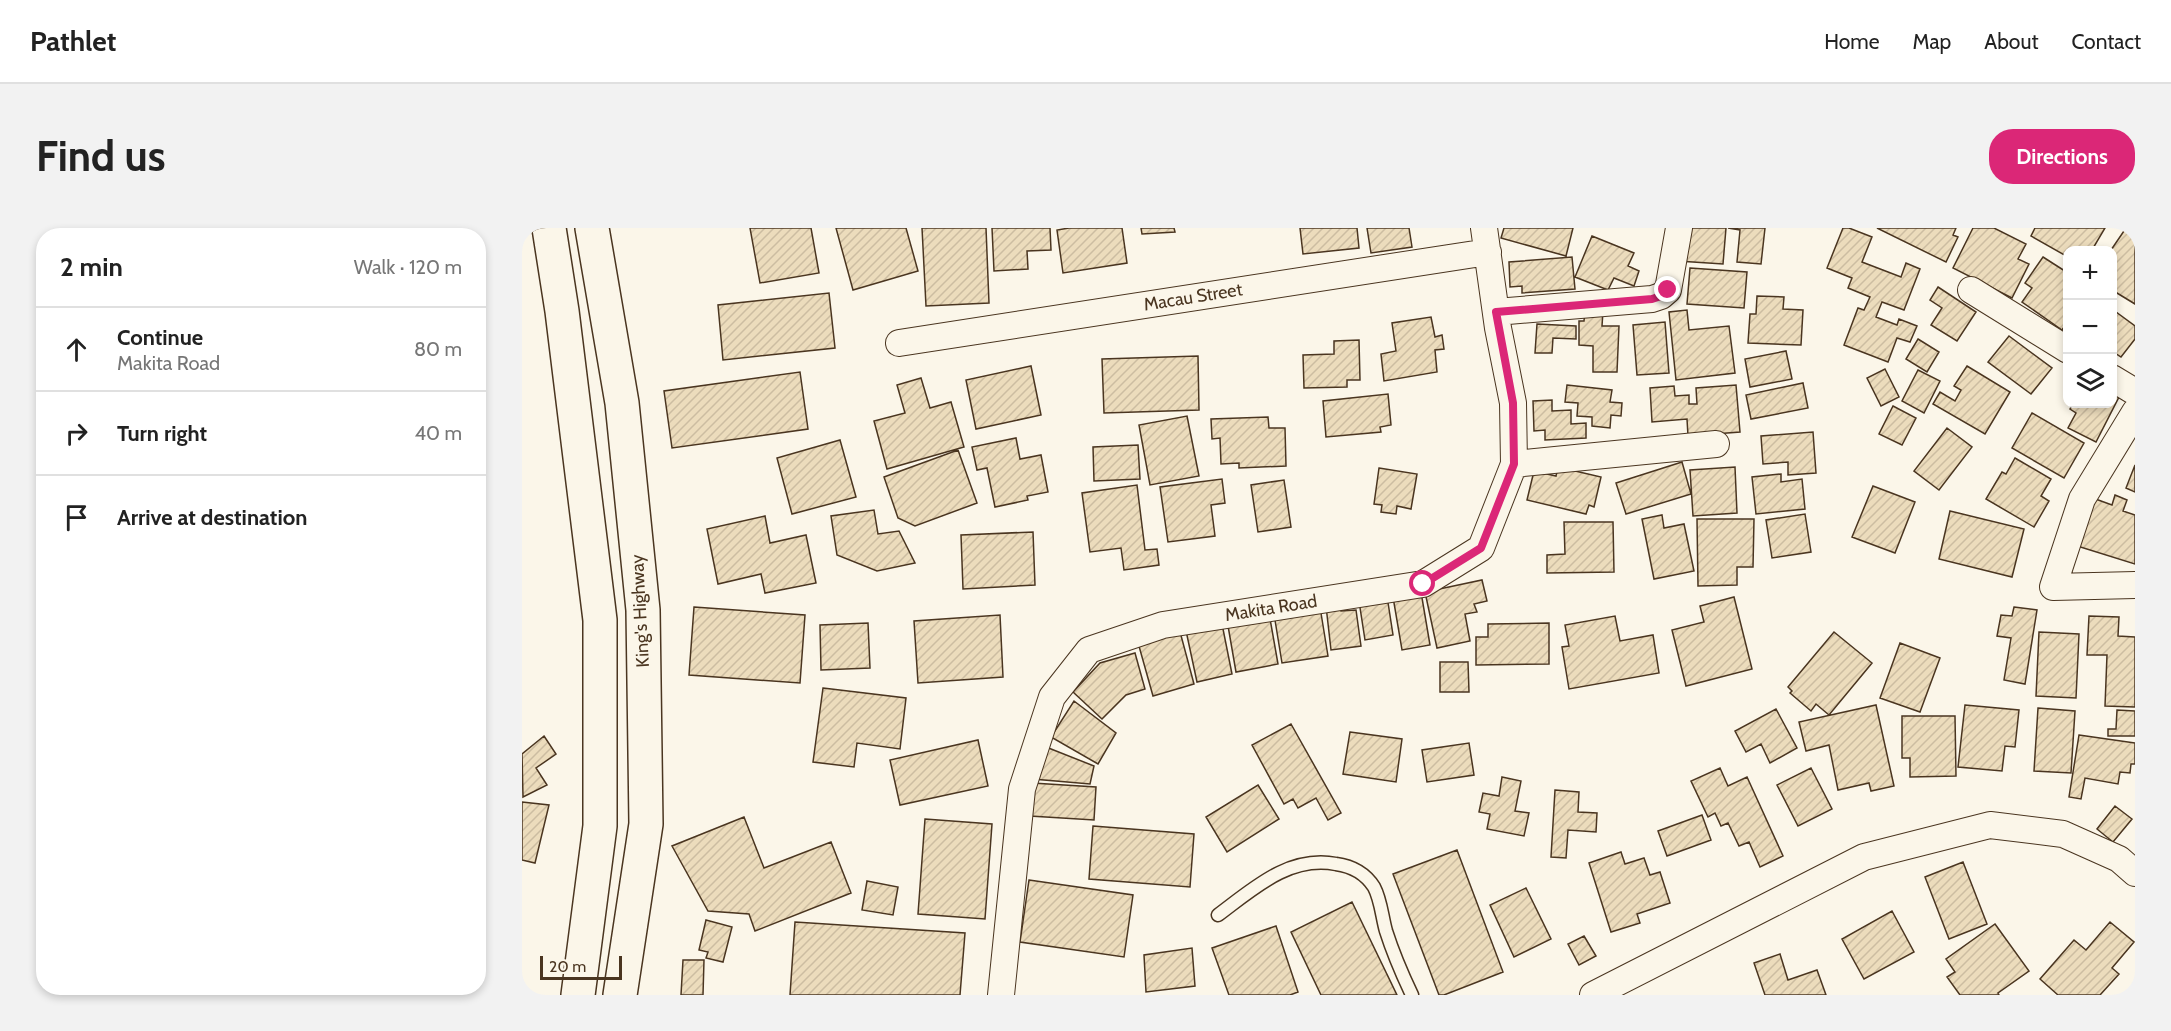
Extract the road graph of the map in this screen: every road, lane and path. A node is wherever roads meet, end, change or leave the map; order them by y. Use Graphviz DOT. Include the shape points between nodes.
graph roads {
  1 [pos="592,228"];
  2 [pos="1678,228"];
  3 [pos="548,230"];
  4 [pos="1486,240"];
  5 [pos="1971,290"];
  6 [pos="1496,312"];
  7 [pos="899,343"];
  8 [pos="2063,348"];
  9 [pos="2117,381"];
  10 [pos="2135,392"];
  11 [pos="2135,412"];
  12 [pos="1716,444"];
  13 [pos="1514,464"];
  14 [pos="2135,585"];
  15 [pos="2135,873"];
  16 [pos="1218,915"];
  17 [pos="578,995"];
  18 [pos="620,995"];
  19 [pos="1001,995"];
  20 [pos="1412,995"];
  21 [pos="1593,995"];
  1 -- 18 [label="highway, King's Highway" via="622,403 643,610 646,824"];
  2 -- 6 [label="street" via="1668,290 1661,296"];
  3 -- 17 [label="highway" via="562,311 600,620 600,826"];
  4 -- 6 [label="street, Makita Road"];
  4 -- 7 [label="street, Macau Street"];
  5 -- 8 [label="street"];
  6 -- 13 [label="street, Makita Road" via="1513,403"];
  9 -- 10 [label="street"];
  11 -- 14 [label="street" via="2082,499 2053,587"];
  12 -- 13 [label="street"];
  13 -- 19 [label="street, Makita Road" via="1481,548 1423,584 1163,625 1089,650 1052,697 1022,789"];
  15 -- 21 [label="street" via="2119,859 2063,834 1990,825 1864,857"];
  16 -- 20 [label="lane" via="1276,873 1292,867 1326,862 1355,869 1379,899 1393,951"];
}
